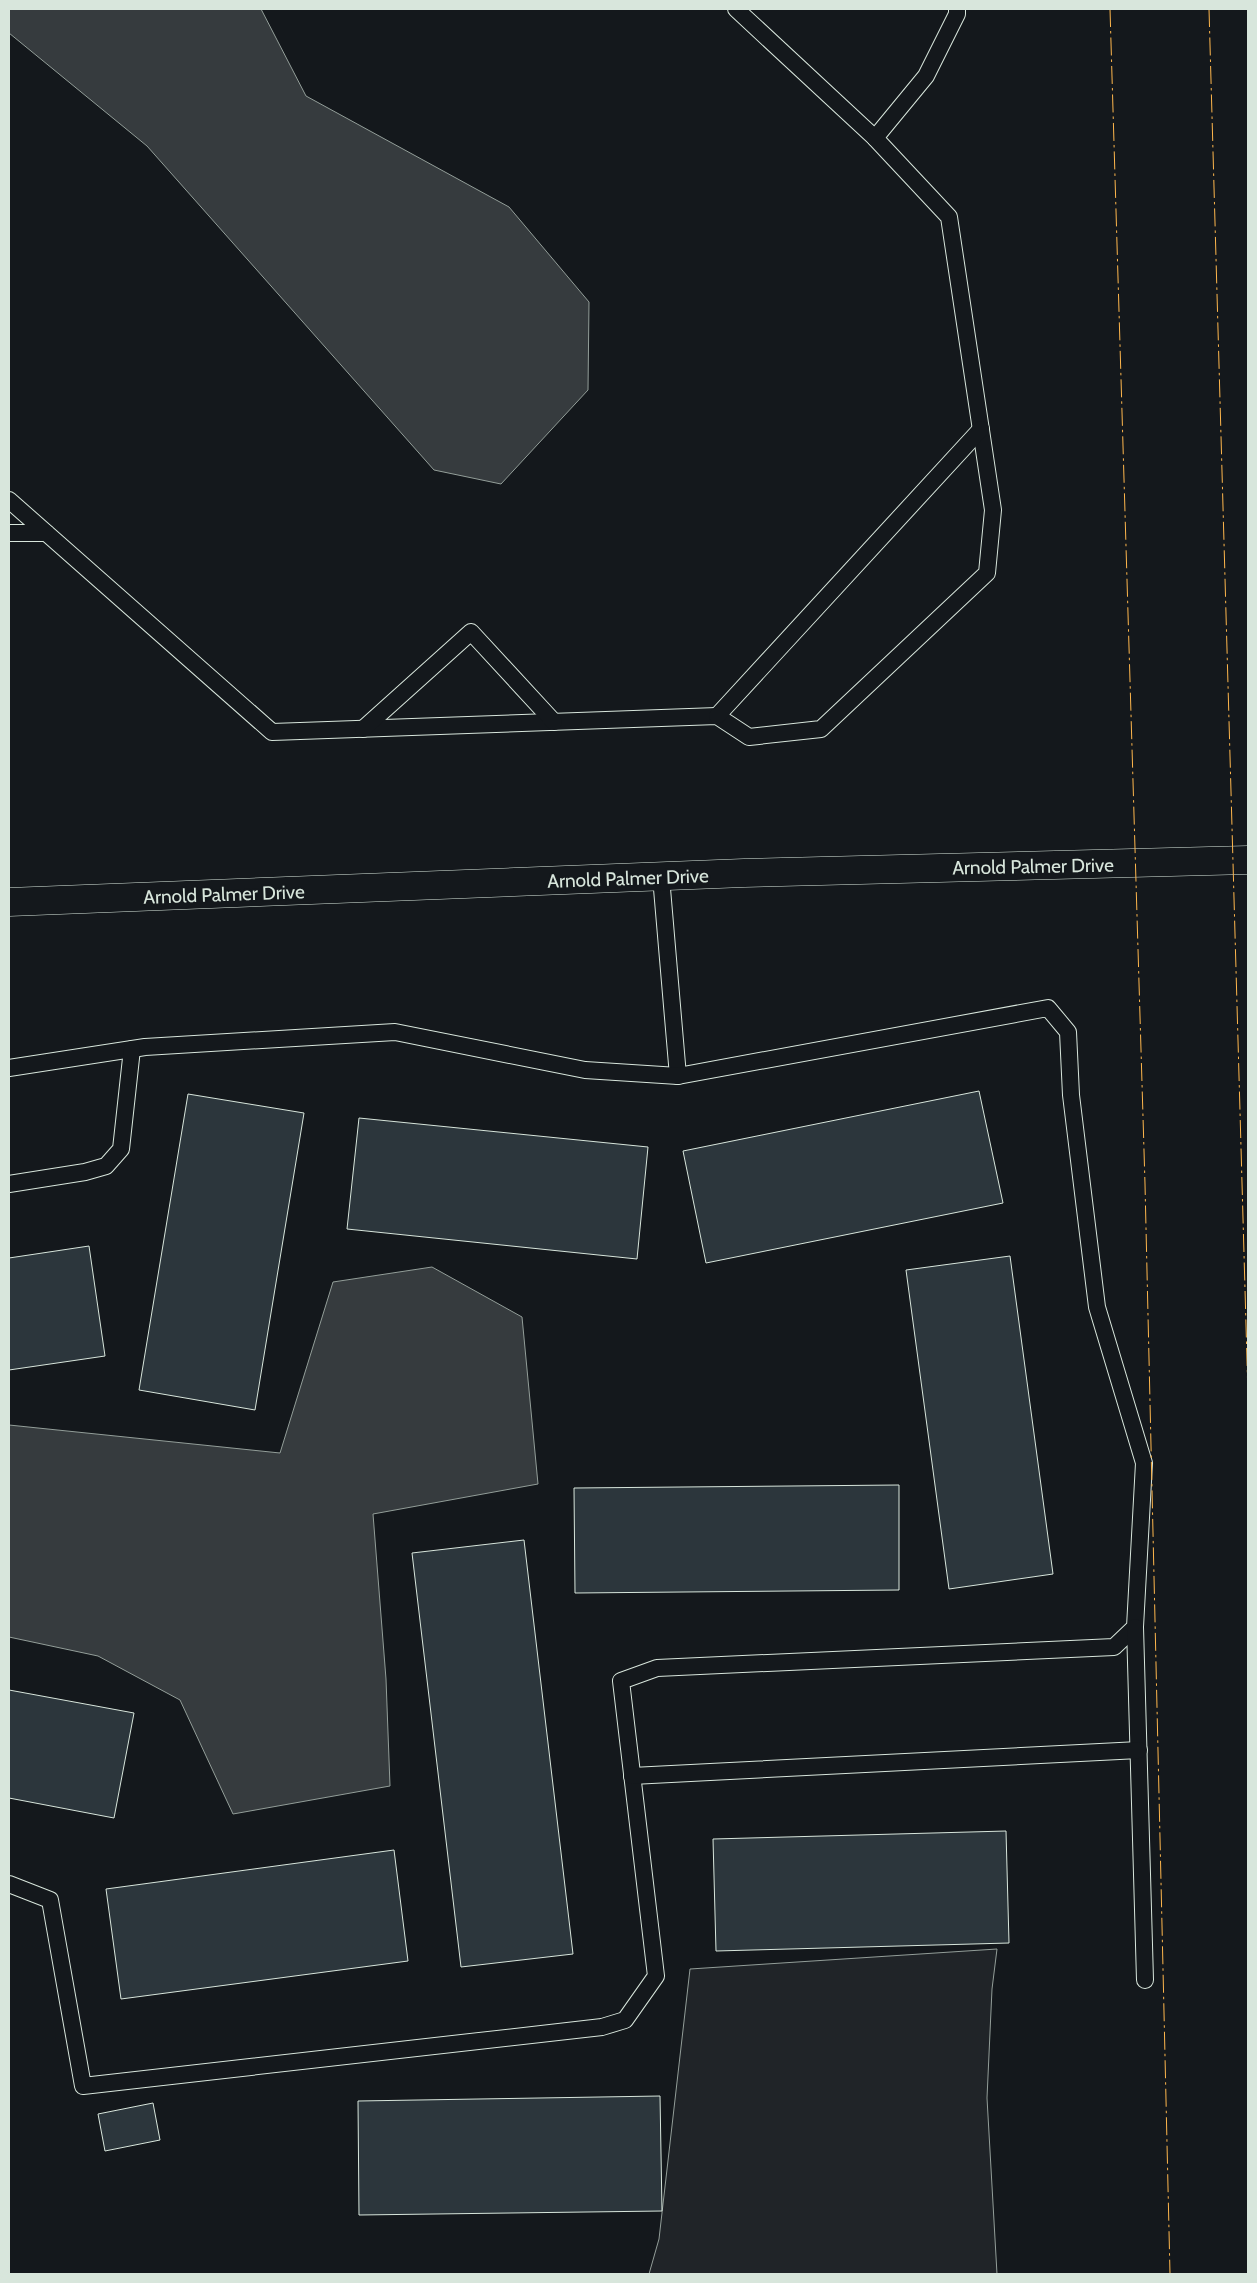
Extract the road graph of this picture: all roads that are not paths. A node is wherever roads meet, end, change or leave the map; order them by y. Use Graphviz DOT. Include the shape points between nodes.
graph roads {
  1 [pos="736,9"];
  2 [pos="957,9"];
  3 [pos="875,138"];
  4 [pos="981,429"];
  5 [pos="9,500"];
  6 [pos="9,533"];
  7 [pos="46,533"];
  8 [pos="717,716"];
  9 [pos="554,722"];
  10 [pos="364,728"];
  11 [pos="1248,860"];
  12 [pos="661,877"];
  13 [pos="9,902"];
  14 [pos="132,1049"];
  15 [pos="9,1068"];
  16 [pos="678,1076"];
  17 [pos="9,1184"];
  18 [pos="1135,1627"];
  19 [pos="1138,1750"];
  20 [pos="632,1776"];
  21 [pos="9,1884"];
  22 [pos="1145,1980"];
  1 -- 3 [label="lane"];
  2 -- 3 [label="lane" via="926,76"];
  3 -- 4 [label="lane" via="949,217"];
  4 -- 8 [label="lane"];
  4 -- 8 [label="lane" via="993,510 987,573 821,729 749,737"];
  5 -- 7 [label="lane"];
  6 -- 7 [label="lane"];
  7 -- 10 [label="lane" via="272,732"];
  8 -- 9 [label="lane"];
  9 -- 10 [label="lane"];
  9 -- 10 [label="lane" via="471,632"];
  11 -- 12 [label="street, Arnold Palmer Drive"];
  12 -- 13 [label="street, Arnold Palmer Drive"];
  12 -- 16 [label="lane"];
  14 -- 15 [label="lane"];
  14 -- 16 [label="lane" via="395,1032 585,1070"];
  14 -- 17 [label="lane" via="121,1149 106,1166"];
  16 -- 18 [label="lane" via="1048,1008 1068,1032 1071,1095 1097,1307 1144,1463"];
  18 -- 19 [label="lane"];
  18 -- 20 [label="lane" via="1114,1647 657,1668 621,1681"];
  19 -- 20 [label="lane"];
  19 -- 22 [label="lane"];
  20 -- 21 [label="lane" via="656,1976 625,2020 602,2027 83,2086 50,1900"];
}
